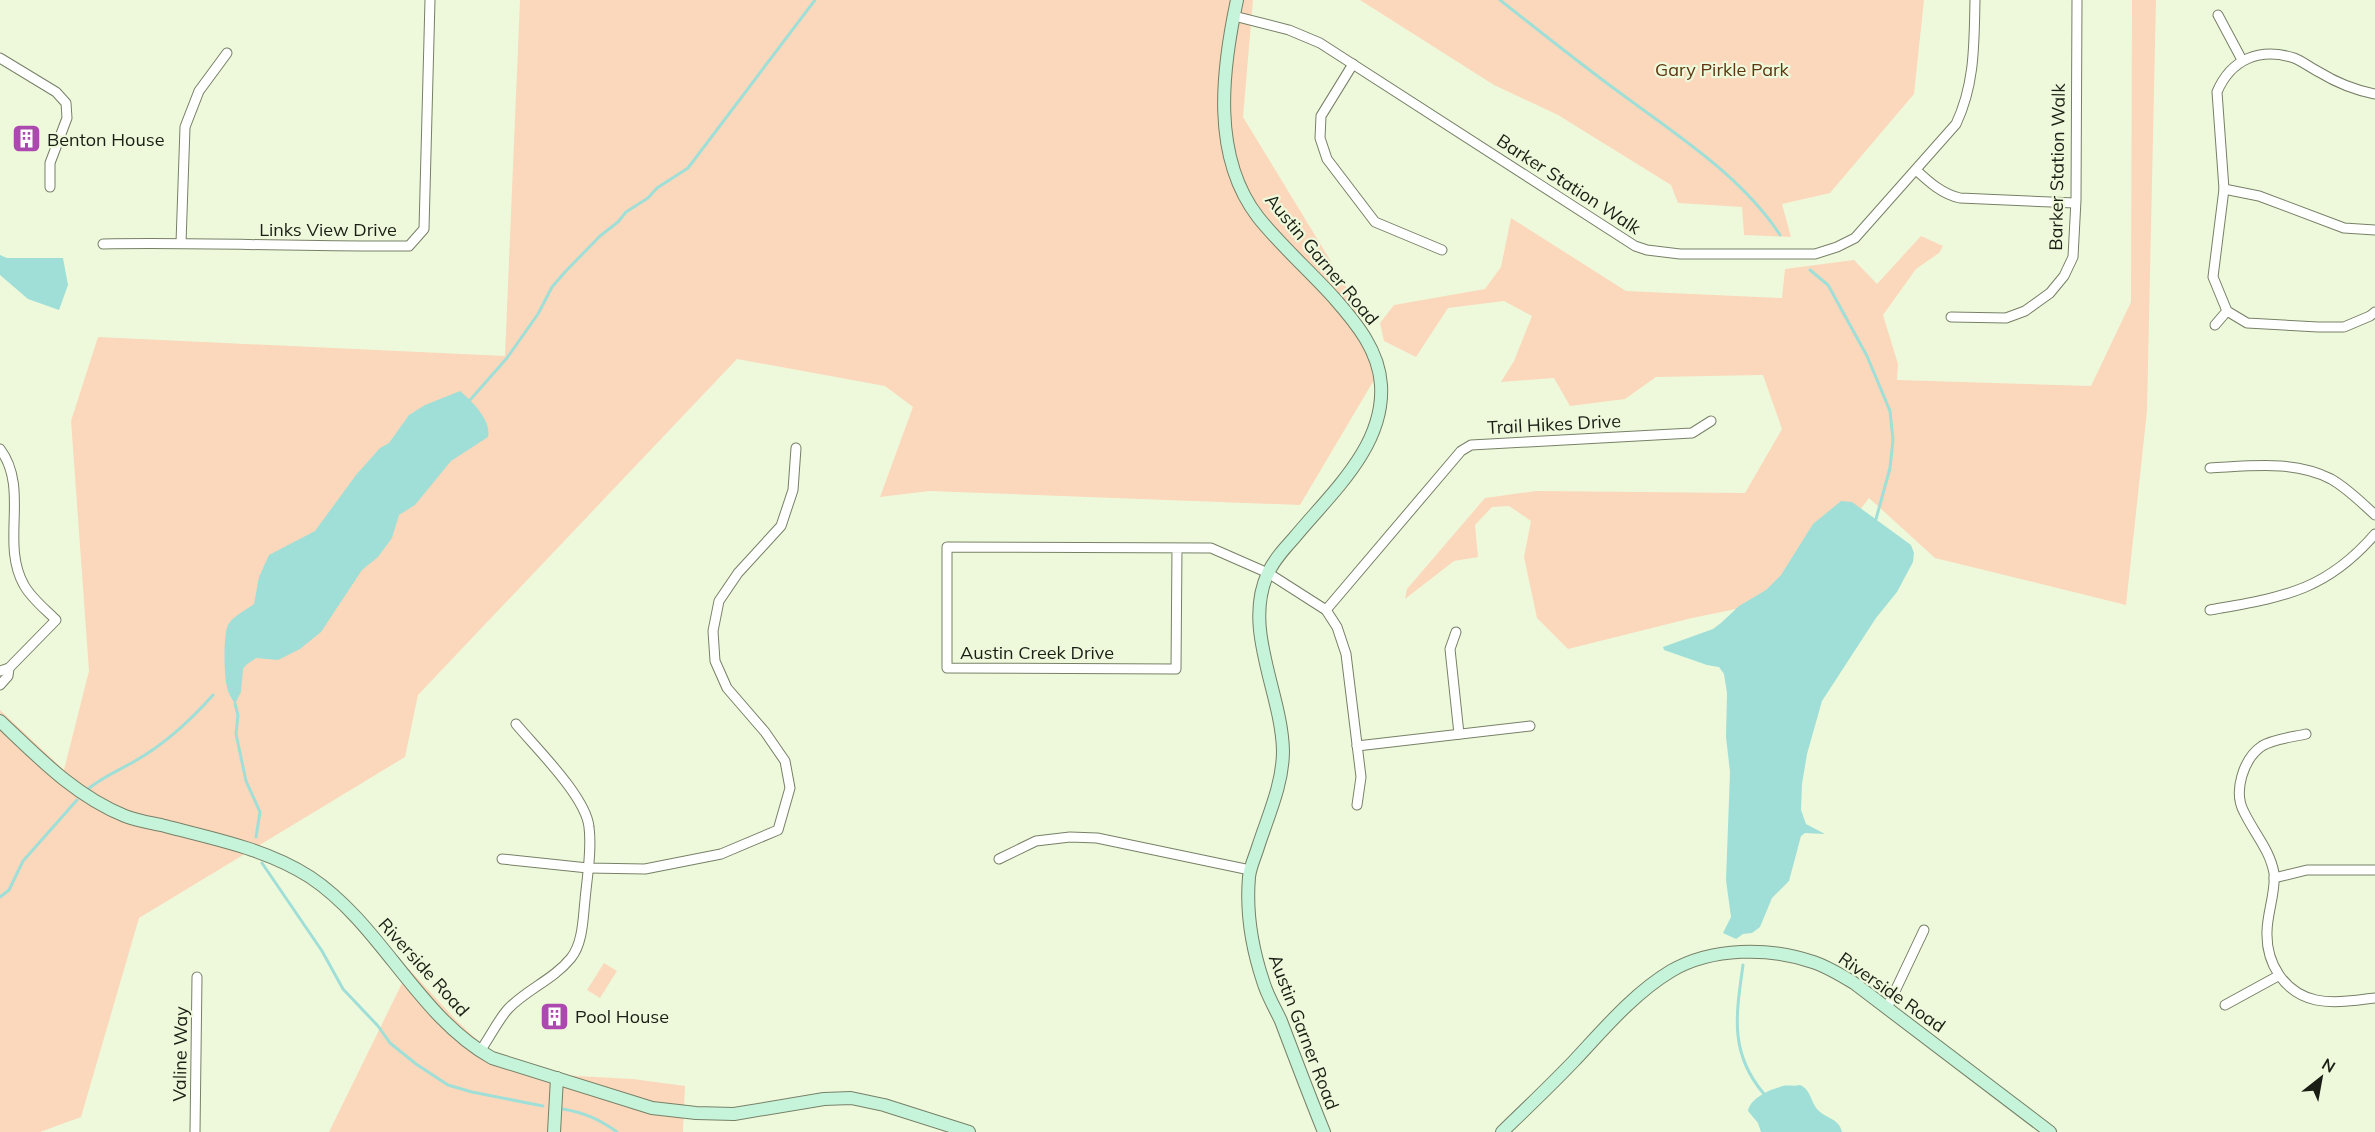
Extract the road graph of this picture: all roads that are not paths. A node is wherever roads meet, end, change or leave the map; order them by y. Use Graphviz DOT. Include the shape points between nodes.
graph roads {
  1 [pos="430,0"];
  2 [pos="1238,0"];
  3 [pos="1975,0"];
  4 [pos="2078,0"];
  5 [pos="2218,15"];
  6 [pos="1234,16"];
  7 [pos="227,53"];
  8 [pos="0,58"];
  9 [pos="2242,60"];
  10 [pos="1353,64"];
  11 [pos="2375,94"];
  12 [pos="1916,170"];
  13 [pos="50,187"];
  14 [pos="2224,189"];
  15 [pos="2075,203"];
  16 [pos="2375,230"];
  17 [pos="182,243"];
  18 [pos="103,244"];
  19 [pos="1442,250"];
  20 [pos="2227,311"];
  21 [pos="2375,312"];
  22 [pos="1951,317"];
  23 [pos="2215,325"];
  24 [pos="1712,421"];
  25 [pos="796,448"];
  26 [pos="0,449"];
  27 [pos="2210,468"];
  28 [pos="2375,515"];
  29 [pos="2375,534"];
  30 [pos="1177,548"];
  31 [pos="1268,573"];
  32 [pos="1326,610"];
  33 [pos="2210,610"];
  34 [pos="1456,632"];
  35 [pos="5,670"];
  36 [pos="0,685"];
  37 [pos="0,721"];
  38 [pos="516,724"];
  39 [pos="1530,726"];
  40 [pos="1459,734"];
  41 [pos="2306,734"];
  42 [pos="1357,746"];
  43 [pos="1357,805"];
  44 [pos="502,859"];
  45 [pos="999,859"];
  46 [pos="588,868"];
  47 [pos="1250,870"];
  48 [pos="2375,870"];
  49 [pos="2274,878"];
  50 [pos="1924,930"];
  51 [pos="2278,976"];
  52 [pos="197,977"];
  53 [pos="2375,998"];
  54 [pos="2225,1005"];
  55 [pos="1887,1008"];
  56 [pos="480,1051"];
  57 [pos="557,1078"];
  58 [pos="195,1132"];
  59 [pos="554,1132"];
  60 [pos="969,1132"];
  61 [pos="1324,1132"];
  62 [pos="1502,1132"];
  63 [pos="2050,1132"];
  1 -- 17 [label="street, Links View Drive" via="424,229 409,246"];
  2 -- 6 [label="street, Austin Garner Road"];
  3 -- 12 [label="street, Barker Station Walk" via="1971,84 1966,103 1956,124"];
  4 -- 15 [label="street, Barker Station Walk"];
  5 -- 9 [label="street"];
  6 -- 10 [label="street, Barker Station Walk" via="1289,30 1320,43"];
  6 -- 31 [label="street, Austin Garner Road" via="1223,109 1227,142 1239,181 1257,216 1359,326 1377,361 1381,384 1376,431 1362,456"];
  7 -- 17 [label="street" via="199,91 185,127"];
  8 -- 13 [label="street" via="56,92 66,103 67,118 50,163"];
  9 -- 11 [label="street" via="2266,54 2294,58 2354,90"];
  9 -- 14 [label="street" via="2223,79 2217,92"];
  10 -- 12 [label="street, Barker Station Walk" via="1635,246 1647,250 1680,254 1815,254 1855,238"];
  10 -- 19 [label="street" via="1321,116 1320,138 1327,159 1375,222"];
  12 -- 15 [label="street" via="1950,196"];
  14 -- 16 [label="street" via="2259,196 2344,228"];
  14 -- 20 [label="street" via="2213,277"];
  15 -- 22 [label="street, Barker Station Walk" via="2073,257 2050,293 2025,311 2006,318"];
  17 -- 18 [label="street, Links View Drive"];
  20 -- 21 [label="street" via="2247,323 2318,327 2344,327"];
  20 -- 23 [label="street"];
  24 -- 32 [label="street, Trail Hikes Drive" via="1692,433 1471,445 1461,451"];
  25 -- 46 [label="street" via="793,490 781,526 738,573 719,601 713,631 715,662 728,688 785,761 790,788 778,830 722,854 645,869"];
  26 -- 35 [label="street" via="6,457 15,493 16,564 24,585 56,620"];
  27 -- 28 [label="street" via="2286,465 2311,471 2332,480"];
  29 -- 33 [label="street" via="2358,553 2313,584 2282,597"];
  30 -- 30 [label="street, Austin Creek Drive" via="947,547 947,668 1176,669"];
  30 -- 31 [label="street, Austin Creek Drive" via="1211,548"];
  31 -- 32 [label="street, Austin Creek Drive"];
  31 -- 47 [label="street, Austin Garner Road" via="1259,624 1283,751 1279,784"];
  32 -- 42 [label="street" via="1346,654"];
  34 -- 40 [label="street" via="1450,648"];
  35 -- 36 [label="street" via="9,676"];
  37 -- 56 [label="street, Riverside Road" via="77,790 110,809 241,846 309,877 340,901 443,1020"];
  38 -- 46 [label="street" via="580,801 589,826"];
  39 -- 40 [label="street"];
  40 -- 42 [label="street"];
  41 -- 49 [label="street" via="2263,746 2242,775 2242,810 2261,840"];
  42 -- 43 [label="street" via="1361,777"];
  44 -- 46 [label="street"];
  45 -- 47 [label="street" via="1036,842 1097,838"];
  46 -- 56 [label="street" via="580,938 573,956 551,978 506,1011"];
  47 -- 61 [label="street, Austin Garner Road" via="1251,941 1263,984"];
  48 -- 49 [label="street" via="2307,870"];
  49 -- 51 [label="street" via="2267,947"];
  50 -- 55 [label="street"];
  51 -- 53 [label="street" via="2298,993 2315,1000"];
  51 -- 54 [label="street"];
  52 -- 58 [label="street, Valine Way"];
  55 -- 62 [label="street, Riverside Road" via="1833,971 1801,958 1752,951 1684,964 1655,982 1616,1016"];
  55 -- 63 [label="street, Riverside Road"];
  56 -- 57 [label="street, Riverside Road"];
  57 -- 59 [label="street"];
  57 -- 60 [label="street, Riverside Road" via="652,1108 696,1113 734,1114 851,1098"];
}
